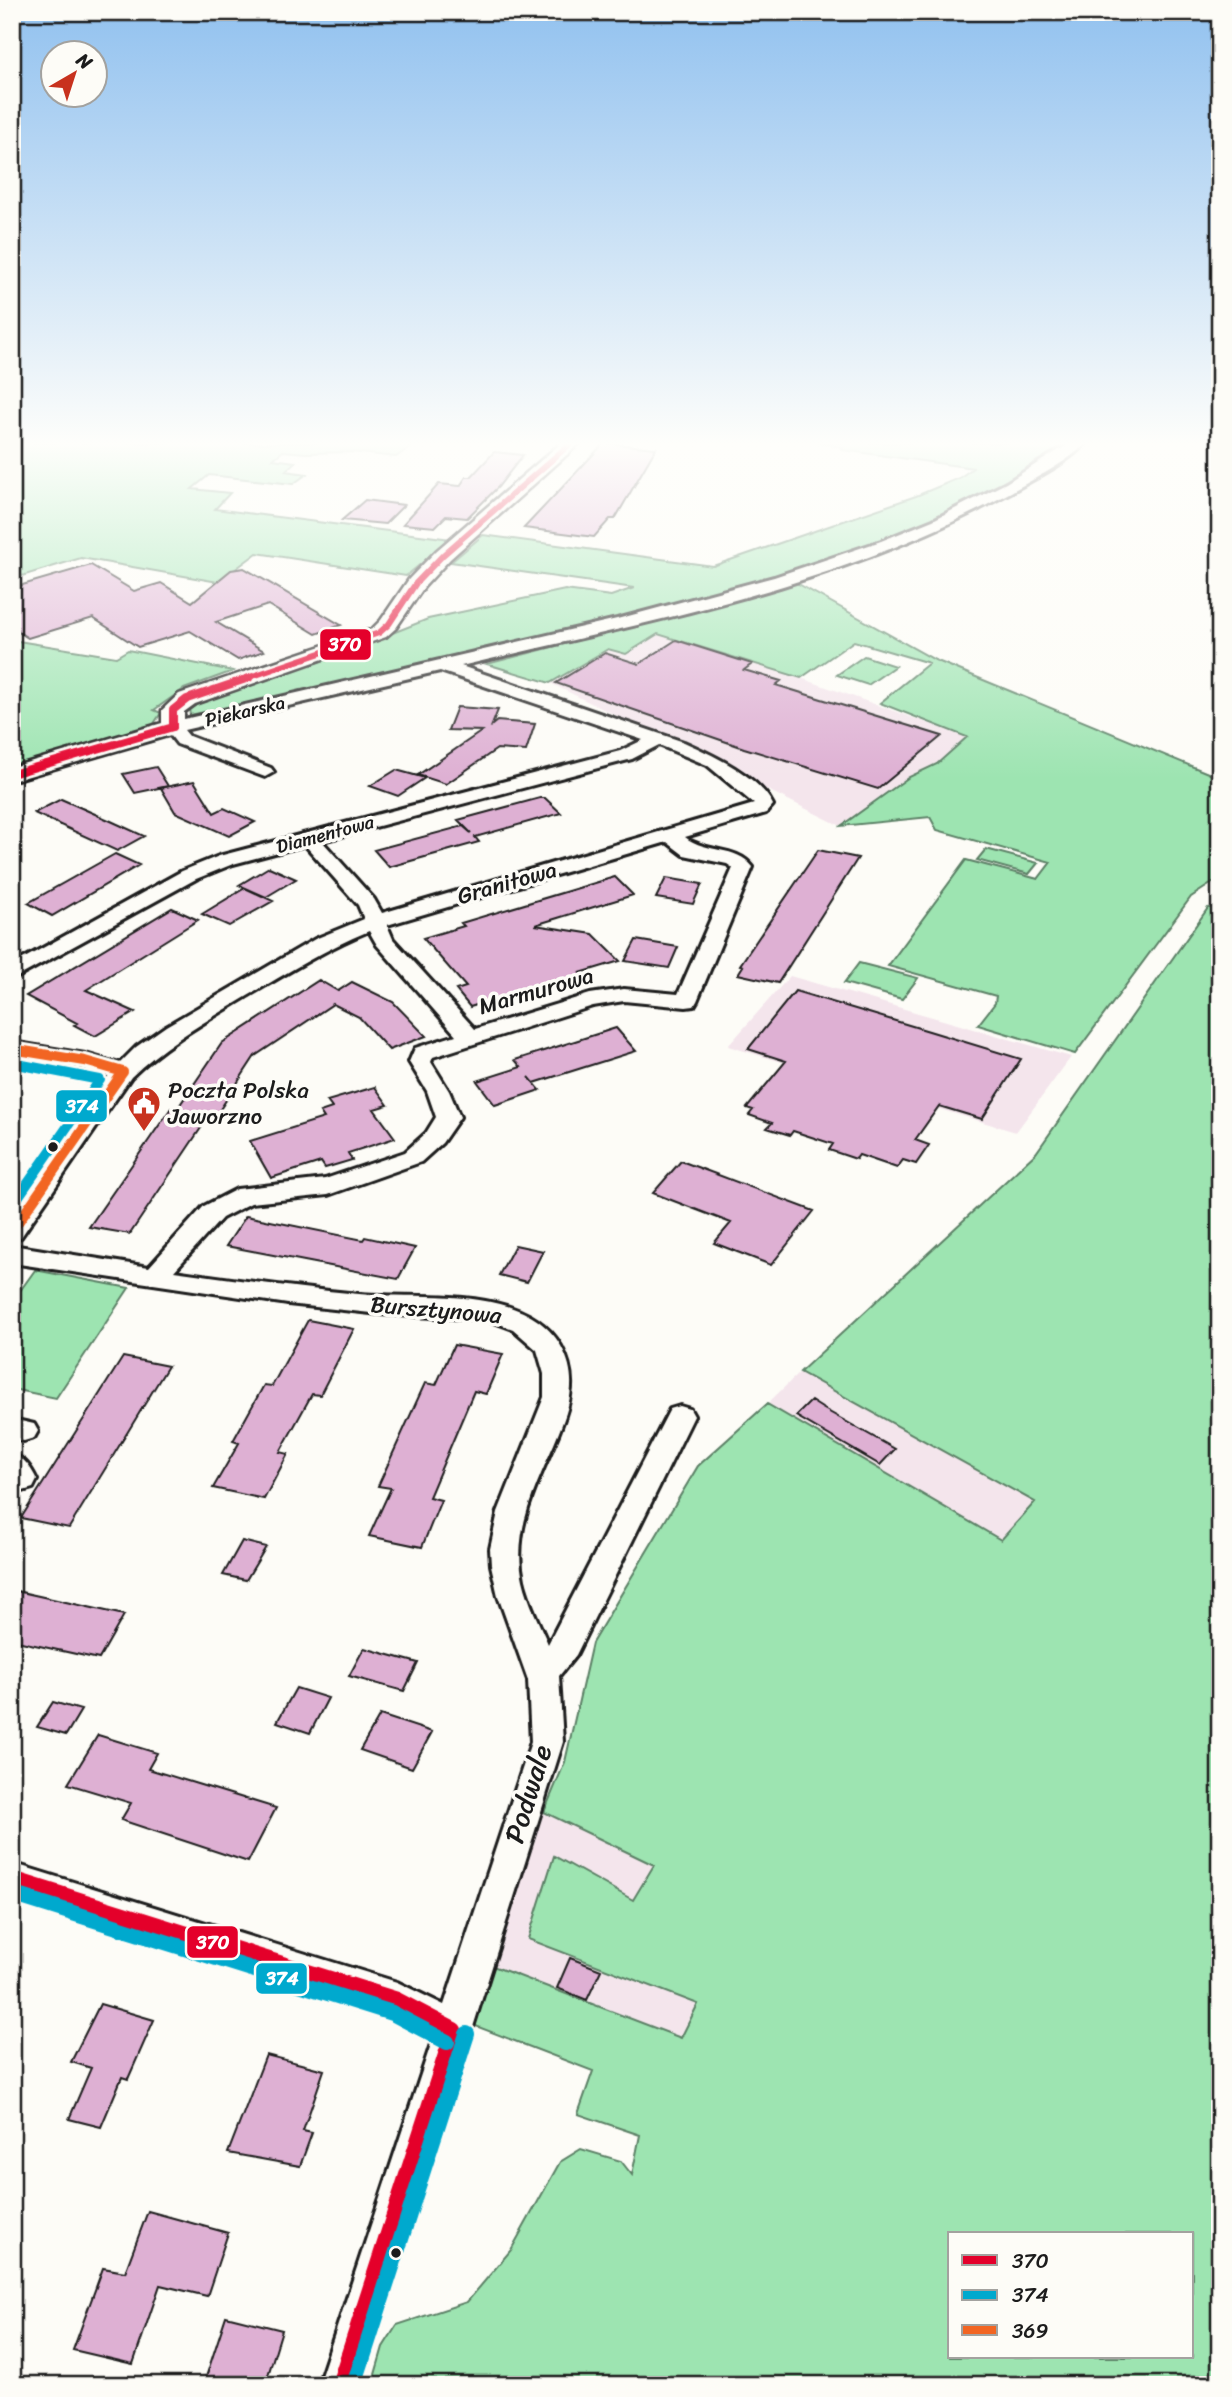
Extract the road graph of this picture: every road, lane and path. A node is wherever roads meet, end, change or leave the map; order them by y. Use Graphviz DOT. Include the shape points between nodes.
graph roads {
  1 [pos="443,555"];
  2 [pos="860,555"];
  3 [pos="439,666"];
  4 [pos="173,727"];
  5 [pos="656,740"];
  6 [pos="265,772"];
  7 [pos="12,774"];
  8 [pos="670,835"];
  9 [pos="309,838"];
  10 [pos="377,921"];
  11 [pos="12,974"];
  12 [pos="470,1037"];
  13 [pos="12,1049"];
  14 [pos="123,1072"];
  15 [pos="12,1231"];
  16 [pos="12,1254"];
  17 [pos="155,1276"];
  18 [pos="680,1416"];
  19 [pos="542,1674"];
  20 [pos="12,1879"];
  21 [pos="454,2030"];
  22 [pos="340,2385"];
  1 -- 4 [label="street" via="379,632 187,699 173,710"];
  2 -- 3 [label="street, Piekarska" via="698,605"];
  3 -- 4 [label="street, Piekarska"];
  3 -- 5 [label="street, Granitowa"];
  4 -- 6 [label="street" via="183,740"];
  4 -- 7 [label="street, Piekarska"];
  5 -- 8 [label="street, Granitowa" via="713,761 764,805"];
  5 -- 9 [label="street, Diamentowa" via="626,755"];
  8 -- 10 [label="street, Granitowa"];
  8 -- 12 [label="street, Marmurowa" via="691,851 733,859 743,867 687,1001 624,995 590,1000"];
  9 -- 10 [label="street, Marmurowa" via="367,903"];
  9 -- 11 [label="street, Diamentowa" via="189,875"];
  10 -- 12 [label="street, Marmurowa" via="384,942"];
  10 -- 14 [label="street, Granitowa" via="299,956 174,1031"];
  12 -- 17 [label="street" via="423,1053 420,1062 448,1117 413,1157 328,1187 246,1195 213,1212"];
  13 -- 14 [label="street" via="85,1060"];
  14 -- 15 [label="street, Granitowa"];
  16 -- 17 [label="street, Bursztynowa"];
  17 -- 19 [label="street, Bursztynowa" via="381,1305 495,1312 538,1334 551,1350 561,1378 558,1397 514,1510 505,1566"];
  18 -- 19 [label="street" via="565,1646"];
  19 -- 21 [label="street, Podwale" via="547,1742"];
  20 -- 21 [label="street" via="397,2000"];
  21 -- 22 [label="street, Podwale"];
}
